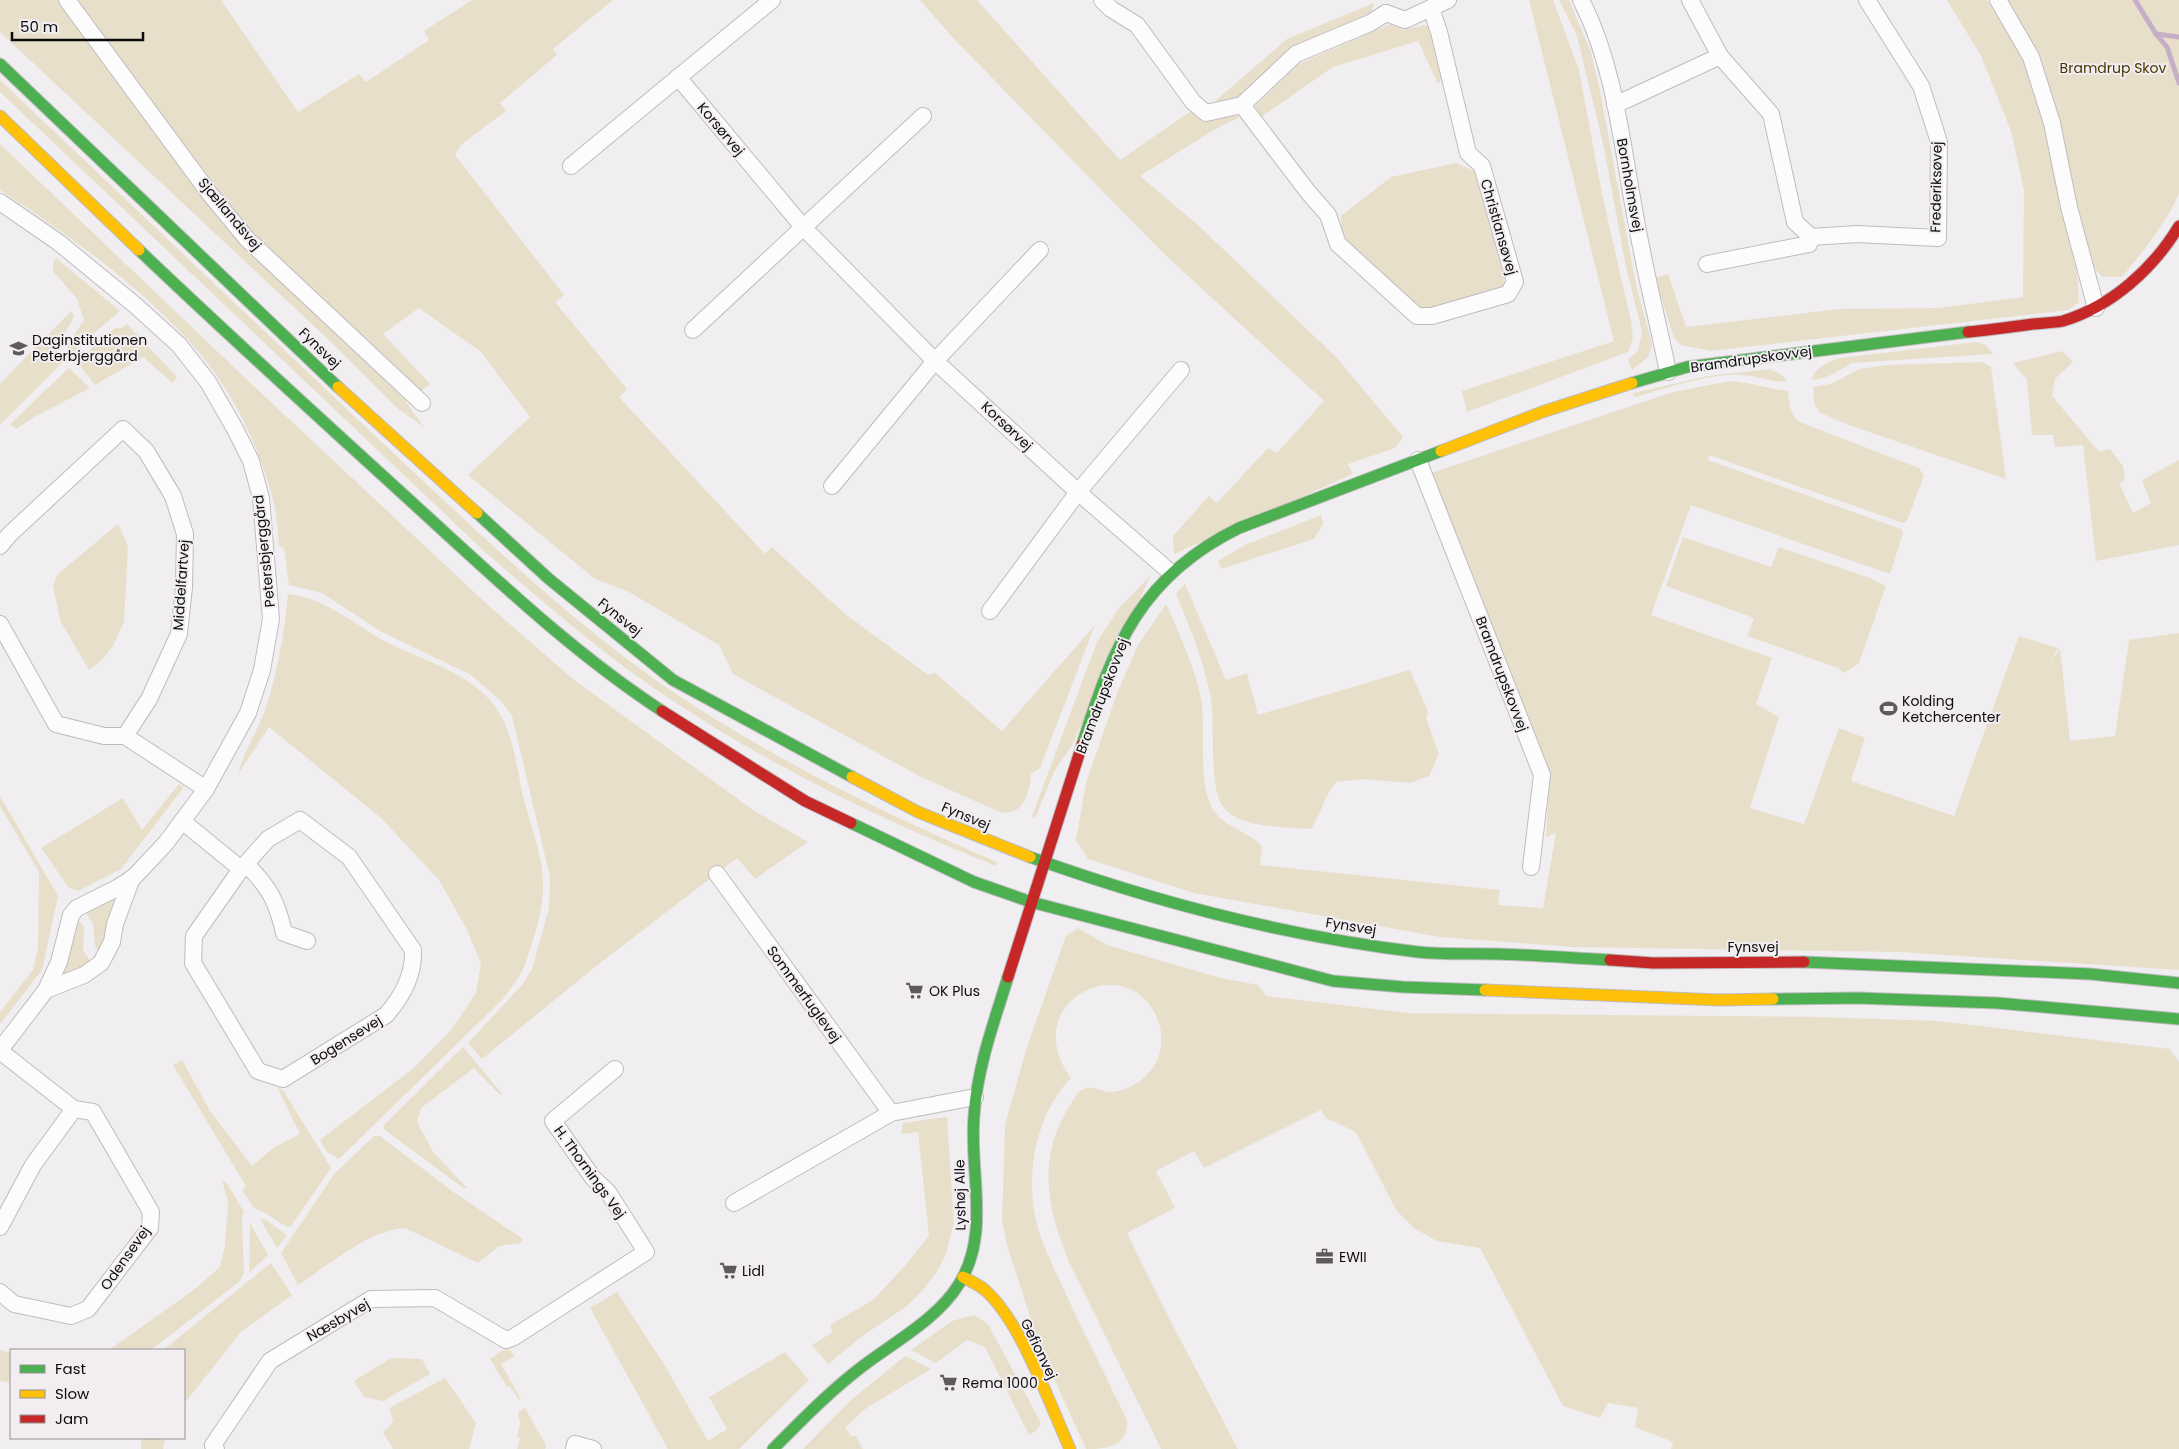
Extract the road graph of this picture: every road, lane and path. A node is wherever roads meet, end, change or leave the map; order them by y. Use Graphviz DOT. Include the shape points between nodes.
graph roads {
  1 [pos="67,0"];
  2 [pos="772,0"];
  3 [pos="1102,0"];
  4 [pos="1448,0"];
  5 [pos="1581,0"];
  6 [pos="1690,0"];
  7 [pos="1866,0"];
  8 [pos="1998,0"];
  9 [pos="1383,7"];
  10 [pos="1431,8"];
  11 [pos="1720,56"];
  12 [pos="0,64"];
  13 [pos="678,77"];
  14 [pos="1242,105"];
  15 [pos="1615,105"];
  16 [pos="0,116"];
  17 [pos="923,116"];
  18 [pos="571,166"];
  19 [pos="0,202"];
  20 [pos="2179,226"];
  21 [pos="803,227"];
  22 [pos="1811,237"];
  23 [pos="1040,250"];
  24 [pos="1707,264"];
  25 [pos="2096,308"];
  26 [pos="693,330"];
  27 [pos="935,361"];
  28 [pos="1181,370"];
  29 [pos="1668,372"];
  30 [pos="422,403"];
  31 [pos="1418,460"];
  32 [pos="832,486"];
  33 [pos="1078,492"];
  34 [pos="0,546"];
  35 [pos="1170,572"];
  36 [pos="990,611"];
  37 [pos="0,624"];
  38 [pos="125,736"];
  39 [pos="206,790"];
  40 [pos="182,821"];
  41 [pos="1044,863"];
  42 [pos="244,867"];
  43 [pos="1531,867"];
  44 [pos="716,874"];
  45 [pos="132,878"];
  46 [pos="1031,902"];
  47 [pos="307,941"];
  48 [pos="2179,982"];
  49 [pos="46,990"];
  50 [pos="2179,1019"];
  51 [pos="0,1050"];
  52 [pos="615,1069"];
  53 [pos="975,1097"];
  54 [pos="74,1109"];
  55 [pos="891,1113"];
  56 [pos="734,1203"];
  57 [pos="0,1227"];
  58 [pos="963,1277"];
  59 [pos="0,1292"];
  60 [pos="506,1340"];
  61 [pos="216,1449"];
  62 [pos="574,1449"];
  63 [pos="593,1449"];
  64 [pos="773,1449"];
  65 [pos="1070,1449"];
  1 -- 30 [label="street, Sjællandsvej" via="247,239"];
  2 -- 13 [label="street"];
  3 -- 14 [label="street" via="1137,25 1193,102 1206,113"];
  4 -- 10 [label="street"];
  5 -- 15 [label="street, Bornholmsvej" via="1603,49"];
  6 -- 11 [label="street"];
  7 -- 22 [label="street, Frederiksøvej" via="1921,86 1939,142 1938,238 1857,234"];
  8 -- 25 [label="street" via="2031,57 2052,123 2069,207"];
  9 -- 10 [label="street" via="1405,20"];
  9 -- 14 [label="street" via="1370,23 1296,54"];
  10 -- 14 [label="street, Christiansøvej" via="1468,153 1482,166 1514,282 1508,294 1432,316 1417,316 1338,244 1328,214"];
  11 -- 15 [label="street"];
  11 -- 22 [label="street" via="1771,114 1794,222"];
  12 -- 41 [label="main road, Fynsvej" via="345,393 549,579 673,680 918,812"];
  13 -- 18 [label="street"];
  13 -- 21 [label="street, Korsørvej"];
  15 -- 29 [label="street, Bornholmsvej"];
  16 -- 46 [label="main road" via="224,331 530,610 625,687 806,801 974,882"];
  17 -- 21 [label="street"];
  19 -- 39 [label="street, Petersbjerggård" via="58,242 179,345 208,382 251,461 261,498 271,619 262,670 248,713"];
  20 -- 25 [label="main road, Bramdrupskovvej" via="2158,257 2138,278"];
  21 -- 26 [label="street"];
  21 -- 27 [label="street, Korsørvej"];
  22 -- 24 [label="street, Frederiksøvej" via="1809,244"];
  23 -- 27 [label="street"];
  25 -- 29 [label="main road, Bramdrupskovvej" via="2062,321 1791,353"];
  27 -- 32 [label="street"];
  27 -- 33 [label="street, Korsørvej"];
  28 -- 33 [label="street"];
  29 -- 31 [label="main road, Bramdrupskovvej" via="1542,412"];
  31 -- 35 [label="main road, Bramdrupskovvej" via="1213,540"];
  31 -- 43 [label="street, Bramdrupskovvej" via="1542,775"];
  33 -- 35 [label="street, Korsørvej"];
  33 -- 36 [label="street"];
  34 -- 38 [label="street, Middelfartvej" via="123,429 146,451 173,496 185,534 184,587 179,634 149,699"];
  35 -- 41 [label="main road, Bramdrupskovvej" via="1137,614 1113,662"];
  37 -- 38 [label="street" via="56,724 104,736"];
  38 -- 39 [label="street"];
  39 -- 40 [label="street, Petersbjerggård"];
  40 -- 42 [label="street"];
  40 -- 45 [label="street, Petersbjerggård" via="166,844"];
  41 -- 46 [label="main road, Lyshøj Alle"];
  41 -- 48 [label="main road, Fynsvej" via="1114,887 1216,915 1285,931 1419,952 1653,963 1822,962 2090,974"];
  42 -- 42 [label="street, Bogensevej" via="194,936 193,962 258,1071 283,1079 386,1015 397,1002 414,965 413,950 349,857 300,820 268,839"];
  42 -- 47 [label="street" via="263,881 279,907 284,933"];
  44 -- 55 [label="street, Sommerfuglevej"];
  45 -- 49 [label="street, Petersbjerggård" via="77,908 71,916 59,962"];
  45 -- 49 [label="street, Petersbjerggård" via="115,924 112,942 101,963"];
  46 -- 50 [label="main road" via="1333,981 1402,987 1718,1000 1858,998 1997,1003"];
  46 -- 53 [label="main road, Lyshøj Alle"];
  49 -- 51 [label="street, Petersbjerggård"];
  51 -- 54 [label="street, Odensevej"];
  52 -- 60 [label="street, H. Thornings Vej" via="553,1121 593,1178 608,1192 646,1252"];
  53 -- 55 [label="street"];
  53 -- 58 [label="main road, Lyshøj Alle" via="978,1223 976,1242"];
  54 -- 57 [label="street" via="34,1165"];
  54 -- 59 [label="street, Odensevej" via="93,1112 151,1212 150,1228 88,1309 71,1316 14,1304"];
  55 -- 56 [label="street"];
  58 -- 64 [label="main road, Lyshøj Alle" via="948,1299 928,1318 841,1383"];
  58 -- 65 [label="main road, Gefionvej" via="985,1290 1003,1310 1029,1358"];
  60 -- 61 [label="street, Næsbyvej" via="435,1298 371,1299 270,1361 214,1445"];
  62 -- 63 [label="street" via="575,1444"];
}
